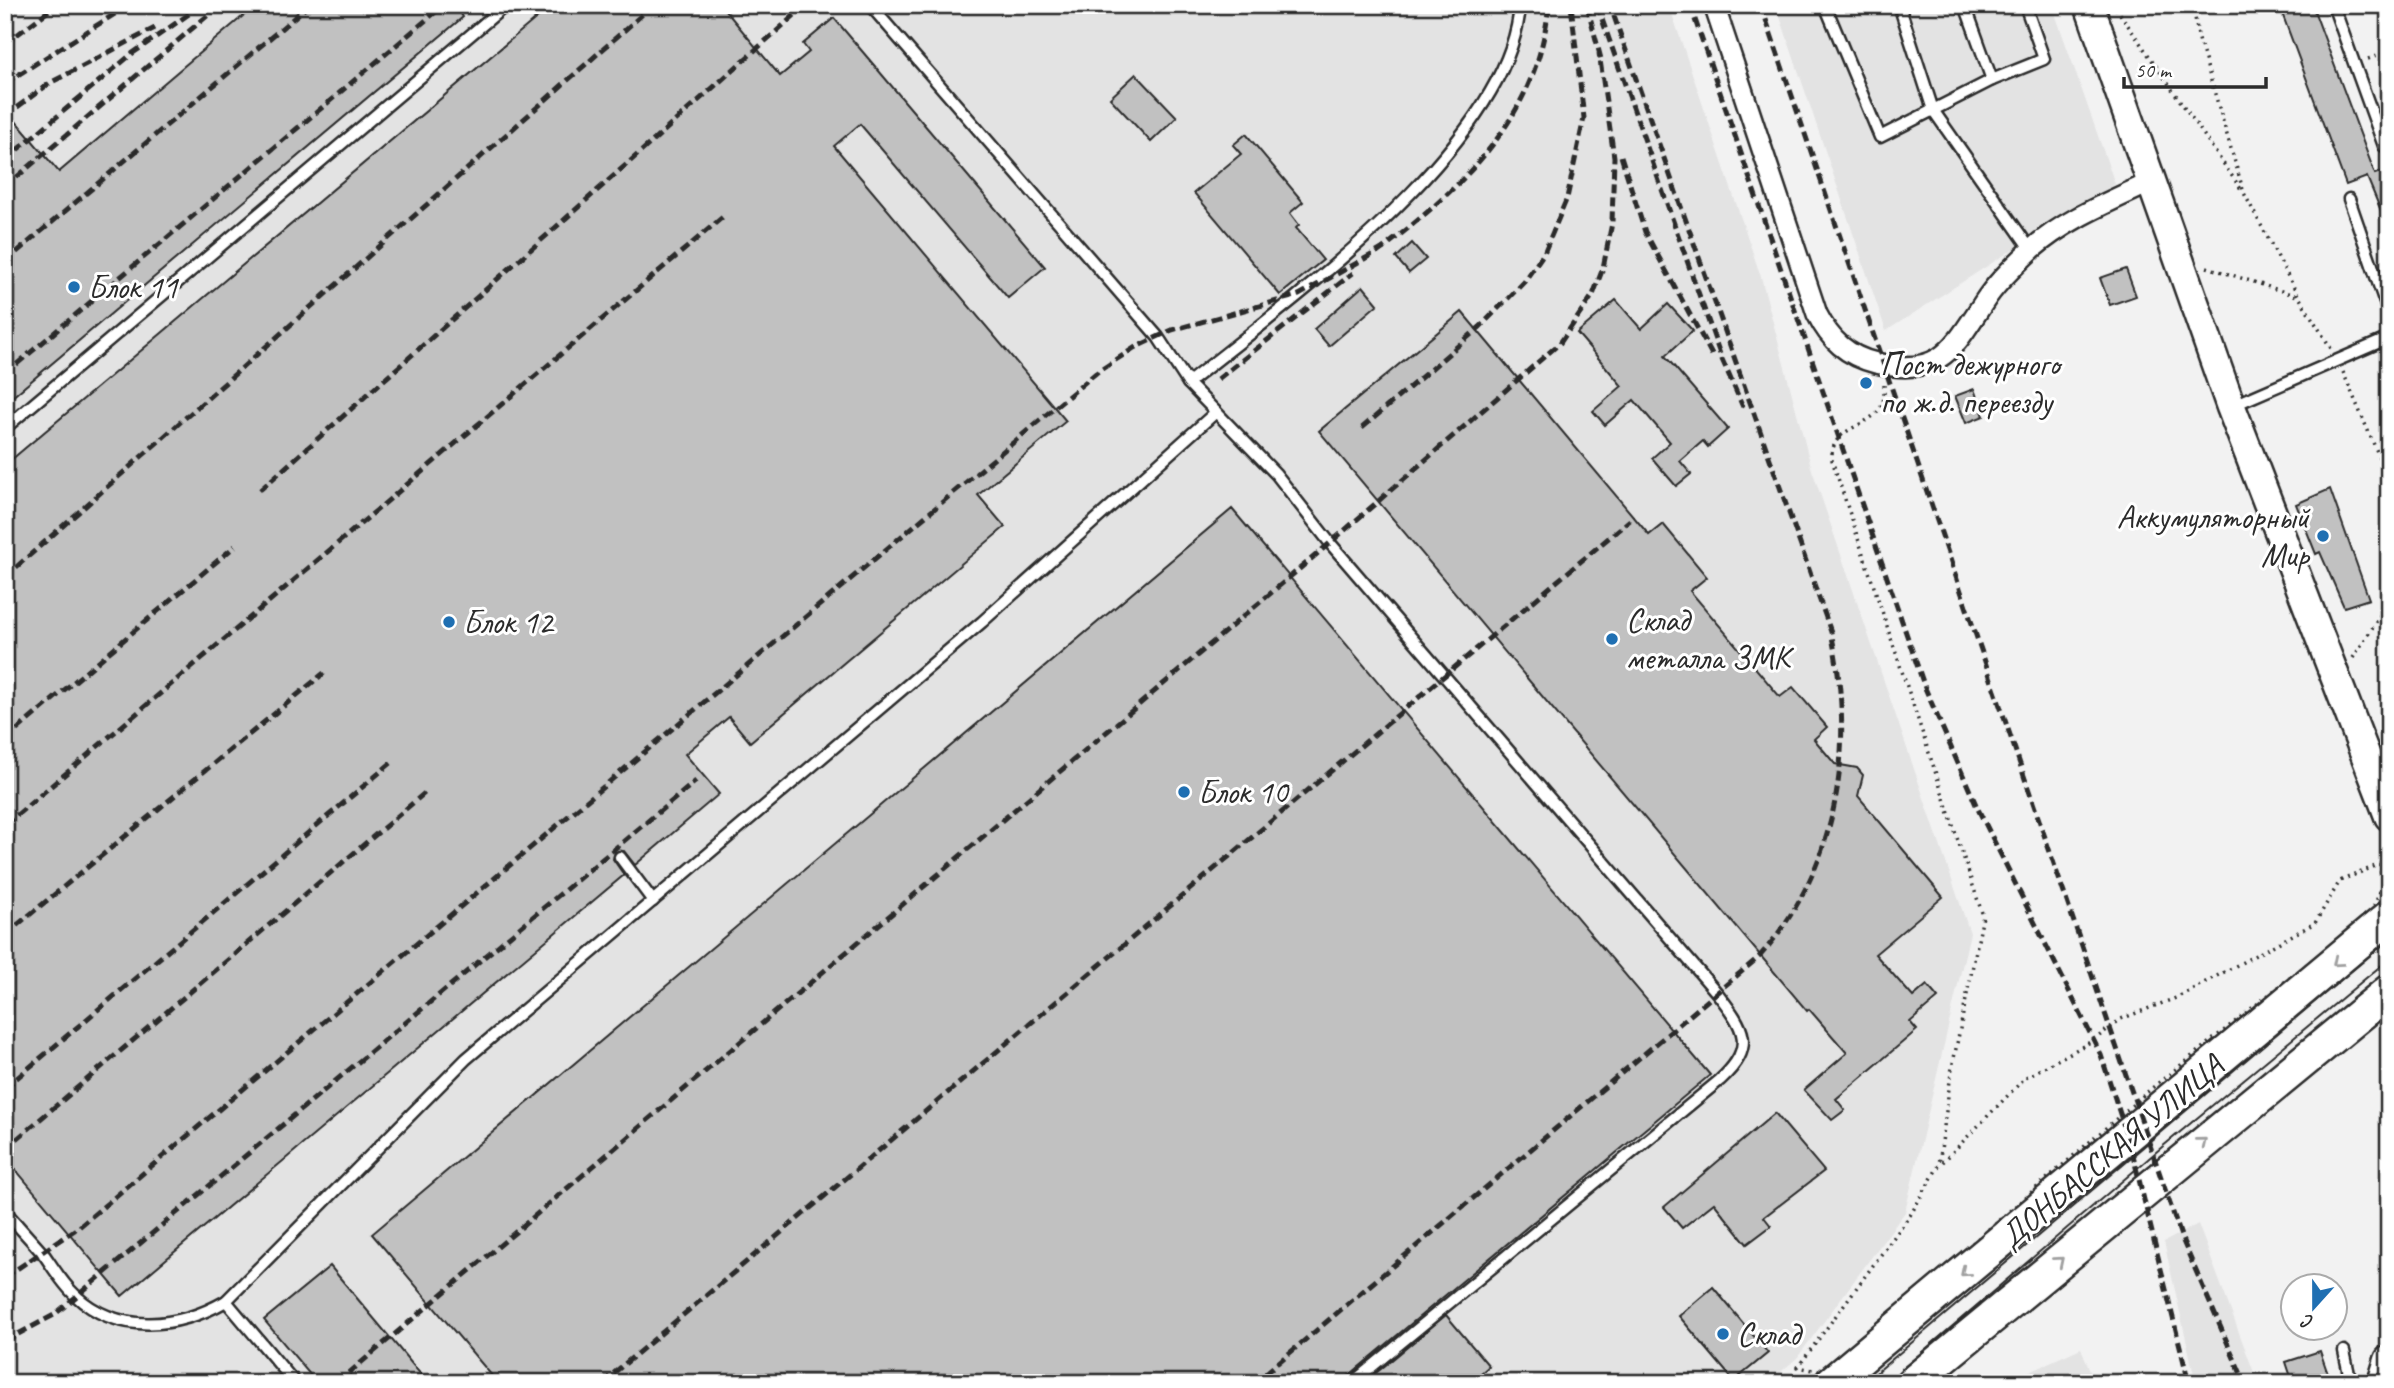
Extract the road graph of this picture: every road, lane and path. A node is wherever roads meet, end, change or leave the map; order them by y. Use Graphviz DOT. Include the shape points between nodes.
graph roads {
  1 [pos="506,5"];
  2 [pos="870,5"];
  3 [pos="1520,5"];
  4 [pos="1714,5"];
  5 [pos="1825,5"];
  6 [pos="1899,5"];
  7 [pos="1965,5"];
  8 [pos="2025,5"];
  9 [pos="2089,5"];
  10 [pos="2115,5"];
  11 [pos="2193,5"];
  12 [pos="2333,5"];
  13 [pos="2389,52"];
  14 [pos="2354,64"];
  15 [pos="1992,80"];
  16 [pos="1933,110"];
  17 [pos="2389,145"];
  18 [pos="2153,181"];
  19 [pos="2244,193"];
  20 [pos="2348,199"];
  21 [pos="2031,250"];
  22 [pos="2207,267"];
  23 [pos="2299,297"];
  24 [pos="2389,314"];
  25 [pos="2389,338"];
  26 [pos="2338,359"];
  27 [pos="1188,383"];
  28 [pos="1884,385"];
  29 [pos="2231,407"];
  30 [pos="1216,412"];
  31 [pos="5,428"];
  32 [pos="2389,480"];
  33 [pos="2389,580"];
  34 [pos="2389,613"];
  35 [pos="2380,616"];
  36 [pos="2348,665"];
  37 [pos="2389,816"];
  38 [pos="620,857"];
  39 [pos="2380,864"];
  40 [pos="653,901"];
  41 [pos="2389,917"];
  42 [pos="2389,991"];
  43 [pos="1938,1167"];
  44 [pos="5,1211"];
  45 [pos="226,1301"];
  46 [pos="2344,1351"];
  47 [pos="2389,1360"];
  48 [pos="1798,1367"];
  49 [pos="295,1383"];
  50 [pos="1352,1383"];
  51 [pos="1831,1383"];
  52 [pos="1912,1383"];
  53 [pos="2351,1383"];
  54 [pos="2382,1383"];
  1 -- 31 [label="lane"];
  2 -- 27 [label="lane" via="1158,337"];
  3 -- 27 [label="lane" via="1510,56 1457,142 1355,247"];
  4 -- 21 [label="street" via="1816,314 1842,348 1897,367 1912,368 1940,359 1963,336 1994,288"];
  5 -- 16 [label="lane" via="1880,136"];
  6 -- 16 [label="lane"];
  7 -- 15 [label="lane"];
  8 -- 15 [label="lane" via="2044,60"];
  9 -- 18 [label="main road"];
  10 -- 19 [label="path"];
  11 -- 19 [label="path"];
  12 -- 14 [label="lane"];
  13 -- 14 [label="path"];
  14 -- 17 [label="lane" via="2384,146"];
  15 -- 16 [label="lane"];
  16 -- 21 [label="lane"];
  18 -- 21 [label="street" via="2064,225"];
  18 -- 29 [label="main road"];
  19 -- 23 [label="path"];
  20 -- 24 [label="lane"];
  22 -- 23 [label="path"];
  23 -- 26 [label="path"];
  25 -- 26 [label="lane"];
  26 -- 29 [label="lane"];
  26 -- 32 [label="path"];
  27 -- 30 [label="lane"];
  28 -- 43 [label="path" via="1878,412 1839,439 1832,460 1983,916 1951,1073"];
  29 -- 37 [label="main road"];
  30 -- 40 [label="lane" via="982,622"];
  30 -- 50 [label="lane" via="1276,474 1718,993 1742,1026 1745,1038 1737,1061 1720,1080"];
  33 -- 35 [label="path"];
  34 -- 35 [label="path"];
  35 -- 36 [label="path"];
  38 -- 40 [label="lane"];
  39 -- 43 [label="path" via="2340,881 2315,923 2176,998 2120,1019 2094,1040 2026,1077"];
  40 -- 45 [label="lane" via="466,1059"];
  41 -- 51 [label="main road, ДОНБАССКАЯ УЛИЦА, one-way"];
  52 -- 42 [label="main road, ДОНБАССКАЯ УЛИЦА, one-way"];
  43 -- 48 [label="path" via="1911,1214"];
  44 -- 45 [label="lane" via="75,1295 100,1311 139,1323 167,1324 201,1315"];
  45 -- 49 [label="lane"];
  46 -- 53 [label="lane"];
  47 -- 54 [label="main road"];
}
